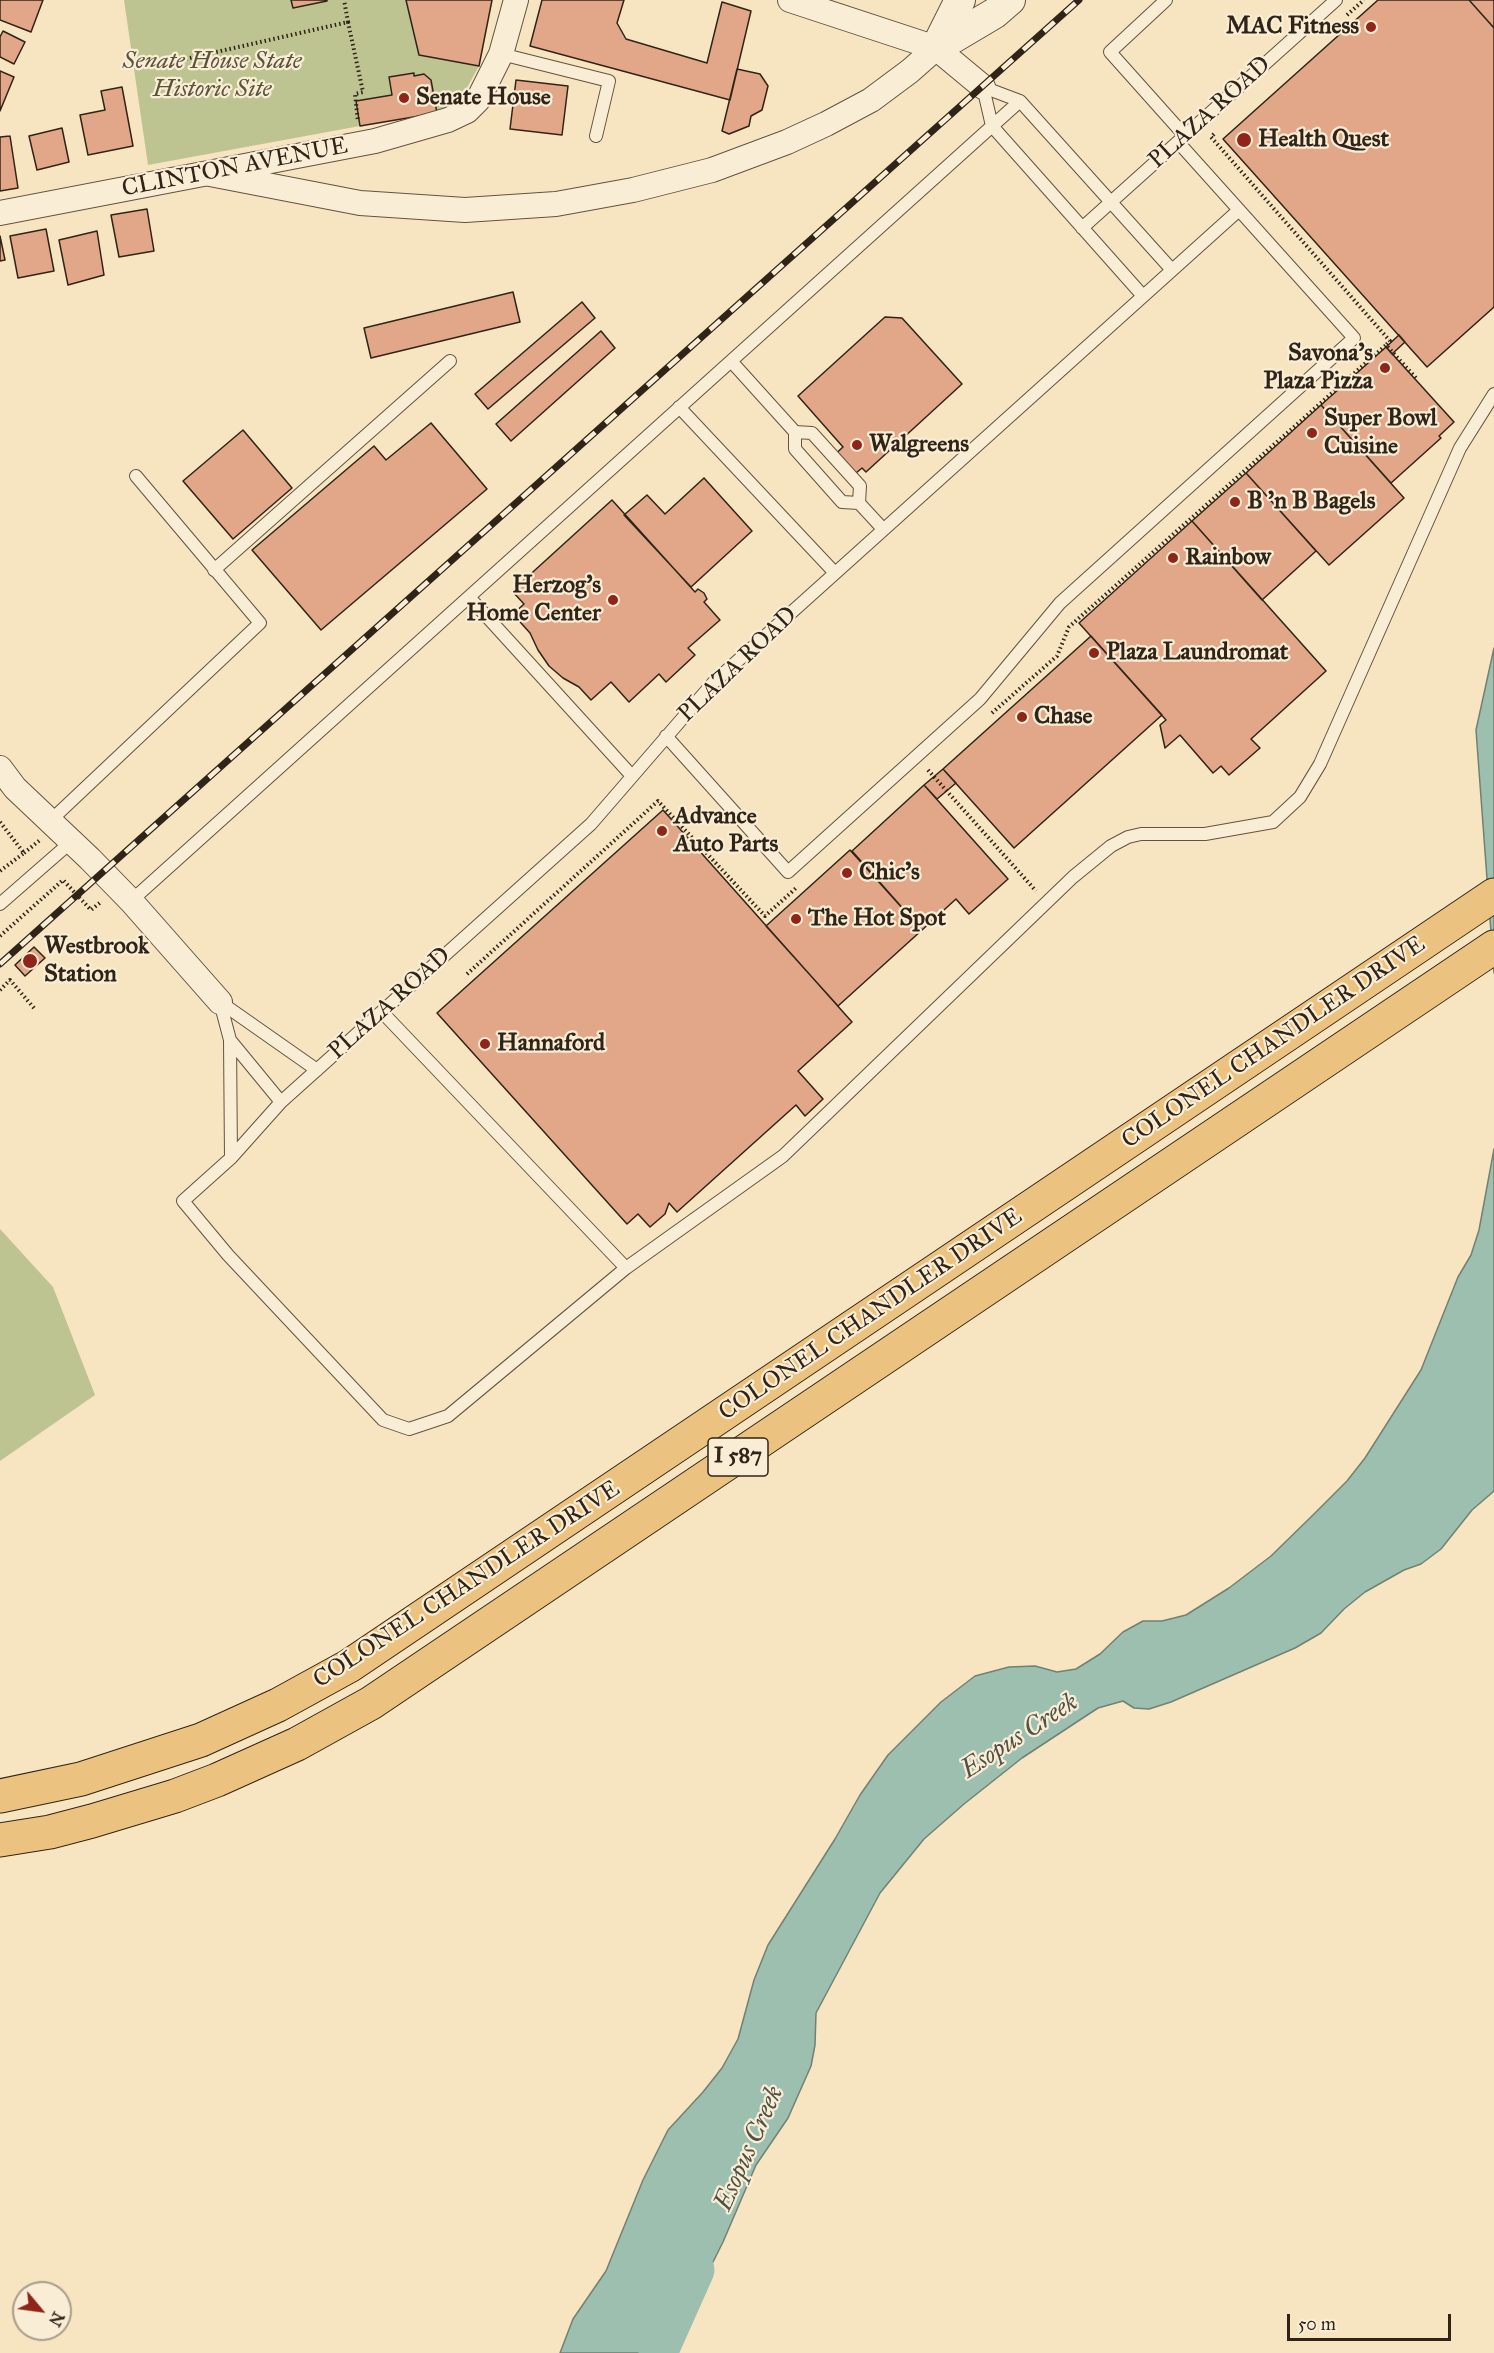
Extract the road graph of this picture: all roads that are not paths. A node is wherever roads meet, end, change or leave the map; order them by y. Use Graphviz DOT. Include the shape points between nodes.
graph roads {
  1 [pos="516,0"];
  2 [pos="790,0"];
  3 [pos="960,0"];
  4 [pos="1010,0"];
  5 [pos="1166,0"];
  6 [pos="1336,0"];
  7 [pos="936,48"];
  8 [pos="501,54"];
  9 [pos="983,87"];
  10 [pos="1020,101"];
  11 [pos="992,126"];
  12 [pos="596,136"];
  13 [pos="1182,139"];
  14 [pos="210,174"];
  15 [pos="1111,202"];
  16 [pos="1239,210"];
  17 [pos="0,213"];
  18 [pos="1082,228"];
  19 [pos="1172,270"];
  20 [pos="1143,296"];
  21 [pos="450,361"];
  22 [pos="731,361"];
  23 [pos="1494,394"];
  24 [pos="679,407"];
  25 [pos="795,432"];
  26 [pos="136,476"];
  27 [pos="859,503"];
  28 [pos="883,530"];
  29 [pos="214,570"];
  30 [pos="835,573"];
  31 [pos="469,597"];
  32 [pos="666,736"];
  33 [pos="0,768"];
  34 [pos="632,776"];
  35 [pos="49,822"];
  36 [pos="70,842"];
  37 [pos="124,895"];
  38 [pos="1494,895"];
  39 [pos="0,904"];
  40 [pos="1494,947"];
  41 [pos="220,1002"];
  42 [pos="382,1012"];
  43 [pos="230,1040"];
  44 [pos="317,1070"];
  45 [pos="281,1102"];
  46 [pos="231,1158"];
  47 [pos="626,1268"];
  48 [pos="0,1796"];
  49 [pos="0,1840"];
  1 -- 8 [label="street"];
  2 -- 7 [label="street"];
  3 -- 7 [label="street"];
  4 -- 7 [label="street"];
  5 -- 13 [label="lane" via="1110,52"];
  6 -- 13 [label="lane, PLAZA ROAD"];
  7 -- 9 [label="street"];
  7 -- 14 [label="street" via="871,100 816,129 712,170 556,204 465,210 360,203"];
  8 -- 12 [label="lane" via="609,81"];
  8 -- 14 [label="street, CLINTON AVENUE" via="478,100 467,111 448,120 375,141"];
  9 -- 10 [label="lane"];
  9 -- 11 [label="lane"];
  10 -- 11 [label="lane"];
  10 -- 15 [label="lane"];
  11 -- 18 [label="lane"];
  11 -- 22 [label="lane"];
  13 -- 15 [label="lane, PLAZA ROAD"];
  13 -- 16 [label="lane"];
  14 -- 17 [label="street, CLINTON AVENUE"];
  15 -- 18 [label="lane, PLAZA ROAD"];
  15 -- 19 [label="lane"];
  16 -- 19 [label="lane, PLAZA ROAD"];
  16 -- 32 [label="lane" via="1354,338 1060,603 980,699 788,872"];
  18 -- 20 [label="lane"];
  19 -- 20 [label="lane, PLAZA ROAD"];
  20 -- 28 [label="lane, PLAZA ROAD"];
  21 -- 29 [label="lane"];
  22 -- 24 [label="lane"];
  22 -- 25 [label="lane"];
  23 -- 47 [label="lane" via="1460,448 1325,753 1300,797 1273,822 1204,834 1141,834 1111,846 783,1156"];
  24 -- 30 [label="lane"];
  24 -- 31 [label="lane"];
  25 -- 27 [label="lane" via="795,449 842,502"];
  25 -- 27 [label="lane" via="812,433 852,477 860,486"];
  26 -- 29 [label="lane"];
  27 -- 28 [label="lane"];
  28 -- 30 [label="lane, PLAZA ROAD"];
  29 -- 35 [label="lane" via="260,623"];
  30 -- 32 [label="lane, PLAZA ROAD" via="713,683"];
  31 -- 34 [label="lane"];
  31 -- 37 [label="lane"];
  32 -- 34 [label="lane, PLAZA ROAD"];
  33 -- 35 [label="street, PLAZA ROAD"];
  34 -- 42 [label="lane, PLAZA ROAD" via="591,824"];
  35 -- 36 [label="street, PLAZA ROAD"];
  36 -- 37 [label="street, PLAZA ROAD"];
  36 -- 39 [label="lane"];
  37 -- 41 [label="street, PLAZA ROAD"];
  38 -- 48 [label="highway, COLONEL CHANDLER DRIVE / I 587" via="349,1666 278,1705 201,1740 81,1779"];
  40 -- 49 [label="highway, COLONEL CHANDLER DRIVE / I 587" via="371,1703 288,1748 176,1796 50,1832"];
  41 -- 43 [label="lane, PLAZA ROAD"];
  41 -- 44 [label="lane, PLAZA ROAD"];
  42 -- 44 [label="lane, PLAZA ROAD"];
  42 -- 47 [label="lane"];
  43 -- 45 [label="lane, PLAZA ROAD"];
  43 -- 46 [label="lane"];
  44 -- 45 [label="lane, PLAZA ROAD"];
  45 -- 46 [label="lane"];
  46 -- 47 [label="lane" via="183,1201 228,1255 383,1420 409,1429 448,1416"];
}
